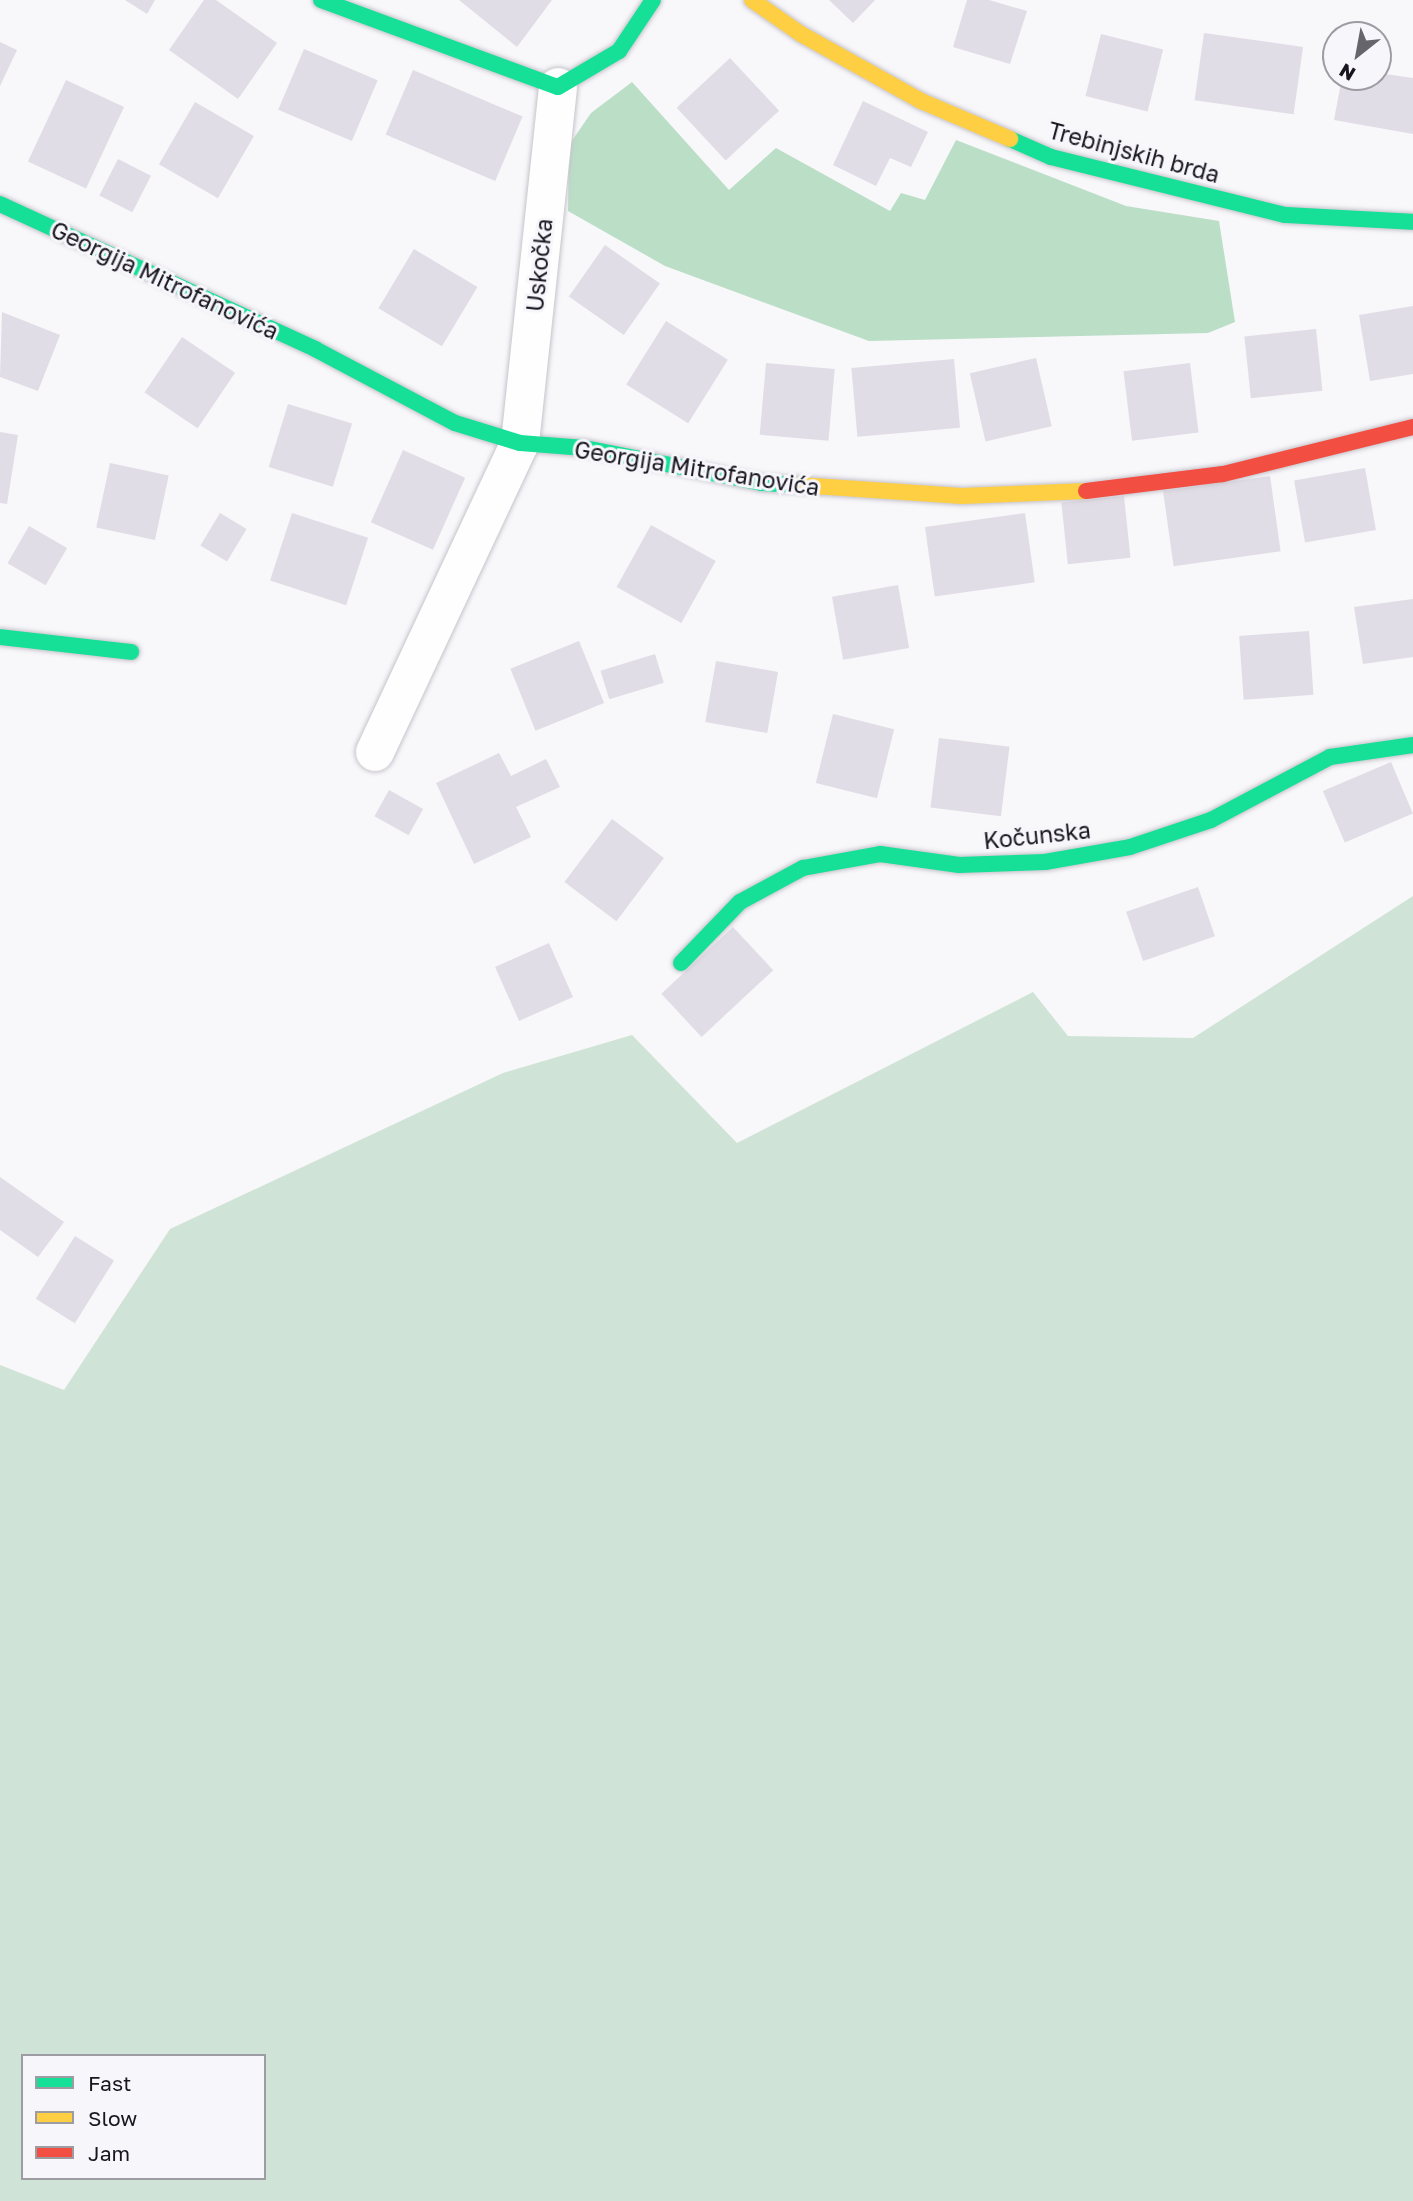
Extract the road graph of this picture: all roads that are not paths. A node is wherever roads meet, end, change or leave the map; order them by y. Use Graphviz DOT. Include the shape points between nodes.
graph roads {
  1 [pos="321,0"];
  2 [pos="653,0"];
  3 [pos="752,0"];
  4 [pos="558,87"];
  5 [pos="0,204"];
  6 [pos="1413,222"];
  7 [pos="1413,427"];
  8 [pos="520,443"];
  9 [pos="0,637"];
  10 [pos="131,652"];
  11 [pos="1413,745"];
  12 [pos="375,752"];
  13 [pos="681,962"];
  1 -- 4 [label="street"];
  2 -- 4 [label="street" via="619,51"];
  3 -- 6 [label="street, Trebinjskih brda" via="801,34 921,101 1051,157 1285,215"];
  4 -- 8 [label="street, Uskočka"];
  5 -- 8 [label="street, Georgija Mitrofanovića" via="326,355 455,423"];
  7 -- 8 [label="street, Georgija Mitrofanovića" via="1223,474 1068,493 962,496 761,483 585,448"];
  8 -- 12 [label="street"];
  9 -- 10 [label="street"];
  11 -- 13 [label="street, Kočunska" via="1330,757 1211,820 1130,847 1045,862 959,865 880,854 803,868 740,902"];
}
